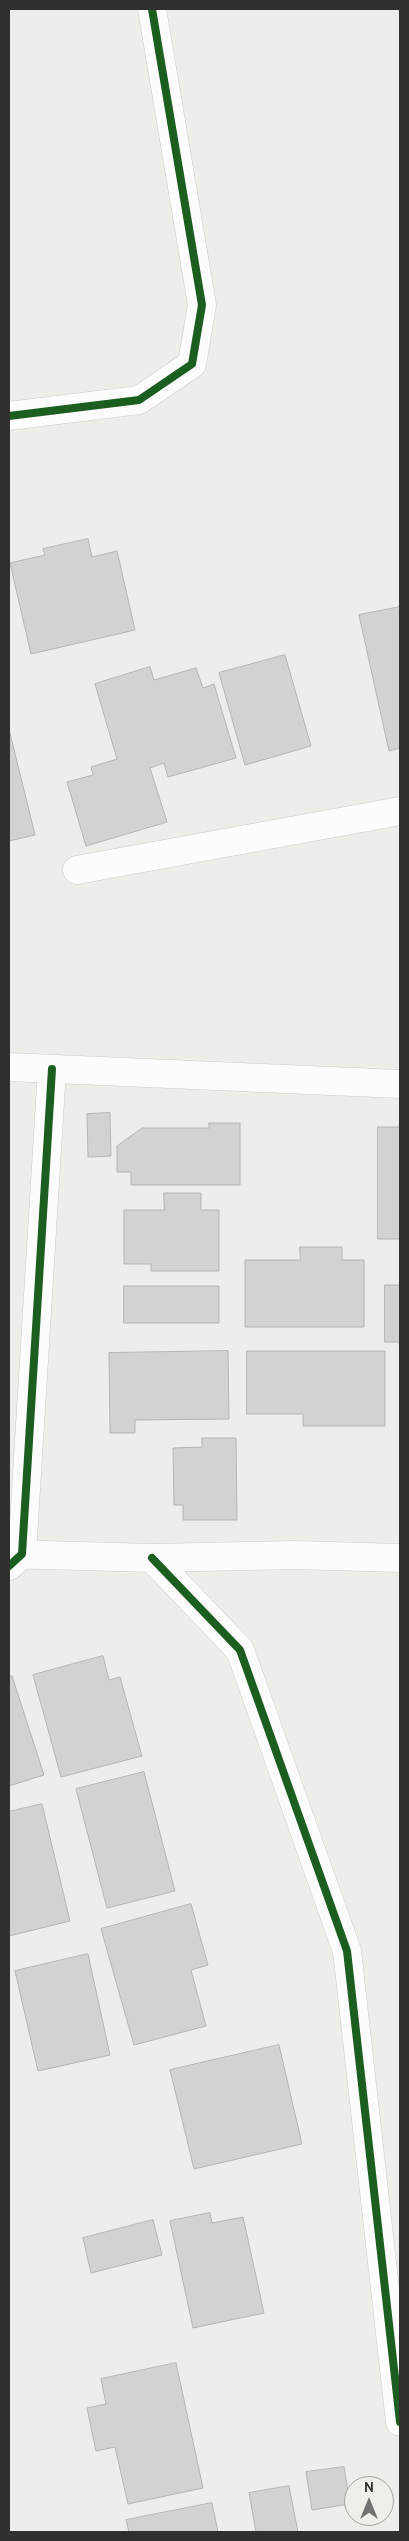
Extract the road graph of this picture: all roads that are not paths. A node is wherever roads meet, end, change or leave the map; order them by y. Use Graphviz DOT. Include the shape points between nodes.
graph roads {
  1 [pos="152,9"];
  2 [pos="9,416"];
  3 [pos="400,811"];
  4 [pos="77,870"];
  5 [pos="9,1067"];
  6 [pos="52,1069"];
  7 [pos="400,1084"];
  8 [pos="13,1558"];
  9 [pos="152,1558"];
  10 [pos="400,1558"];
  11 [pos="400,2422"];
  1 -- 2 [label="street" via="202,305 192,364 139,400"];
  3 -- 4 [label="street"];
  5 -- 6 [label="street"];
  6 -- 7 [label="street"];
  6 -- 8 [label="street"];
  8 -- 9 [label="street"];
  9 -- 10 [label="street" via="294,1555"];
  9 -- 11 [label="street" via="240,1650 347,1951"];
}
